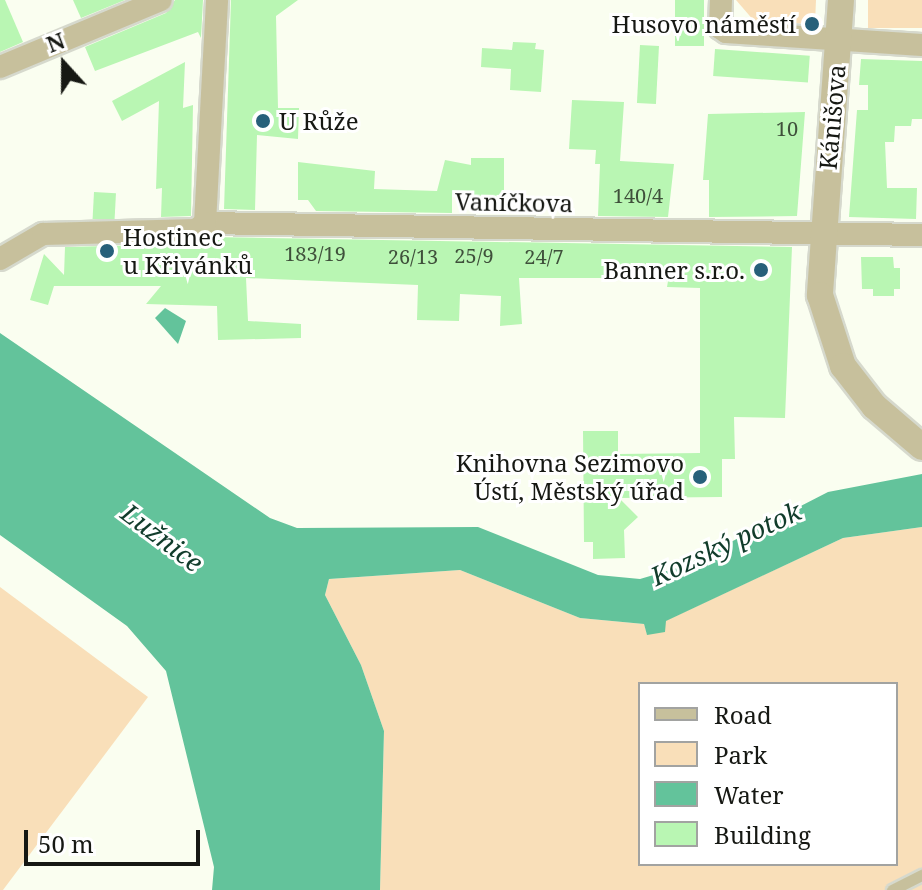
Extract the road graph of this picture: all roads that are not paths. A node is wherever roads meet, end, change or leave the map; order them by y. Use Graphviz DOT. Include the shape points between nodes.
graph roads {
  1 [pos="161,0"];
  2 [pos="217,0"];
  3 [pos="721,0"];
  4 [pos="841,0"];
  5 [pos="838,40"];
  6 [pos="922,45"];
  7 [pos="0,67"];
  8 [pos="205,223"];
  9 [pos="822,234"];
  10 [pos="922,235"];
  11 [pos="0,259"];
  12 [pos="922,446"];
  13 [pos="922,875"];
  14 [pos="892,890"];
  1 -- 7 [label="street"];
  2 -- 8 [label="street"];
  3 -- 5 [label="street" via="723,31"];
  4 -- 5 [label="street, Kánišova"];
  5 -- 6 [label="street"];
  5 -- 9 [label="street, Kánišova"];
  8 -- 9 [label="street, Vaníčkova"];
  8 -- 11 [label="street, Vaníčkova" via="196,230 43,234"];
  9 -- 10 [label="street, Vaníčkova"];
  9 -- 12 [label="street, Kánišova" via="820,295 843,366 874,406"];
  13 -- 14 [label="lane"];
}
